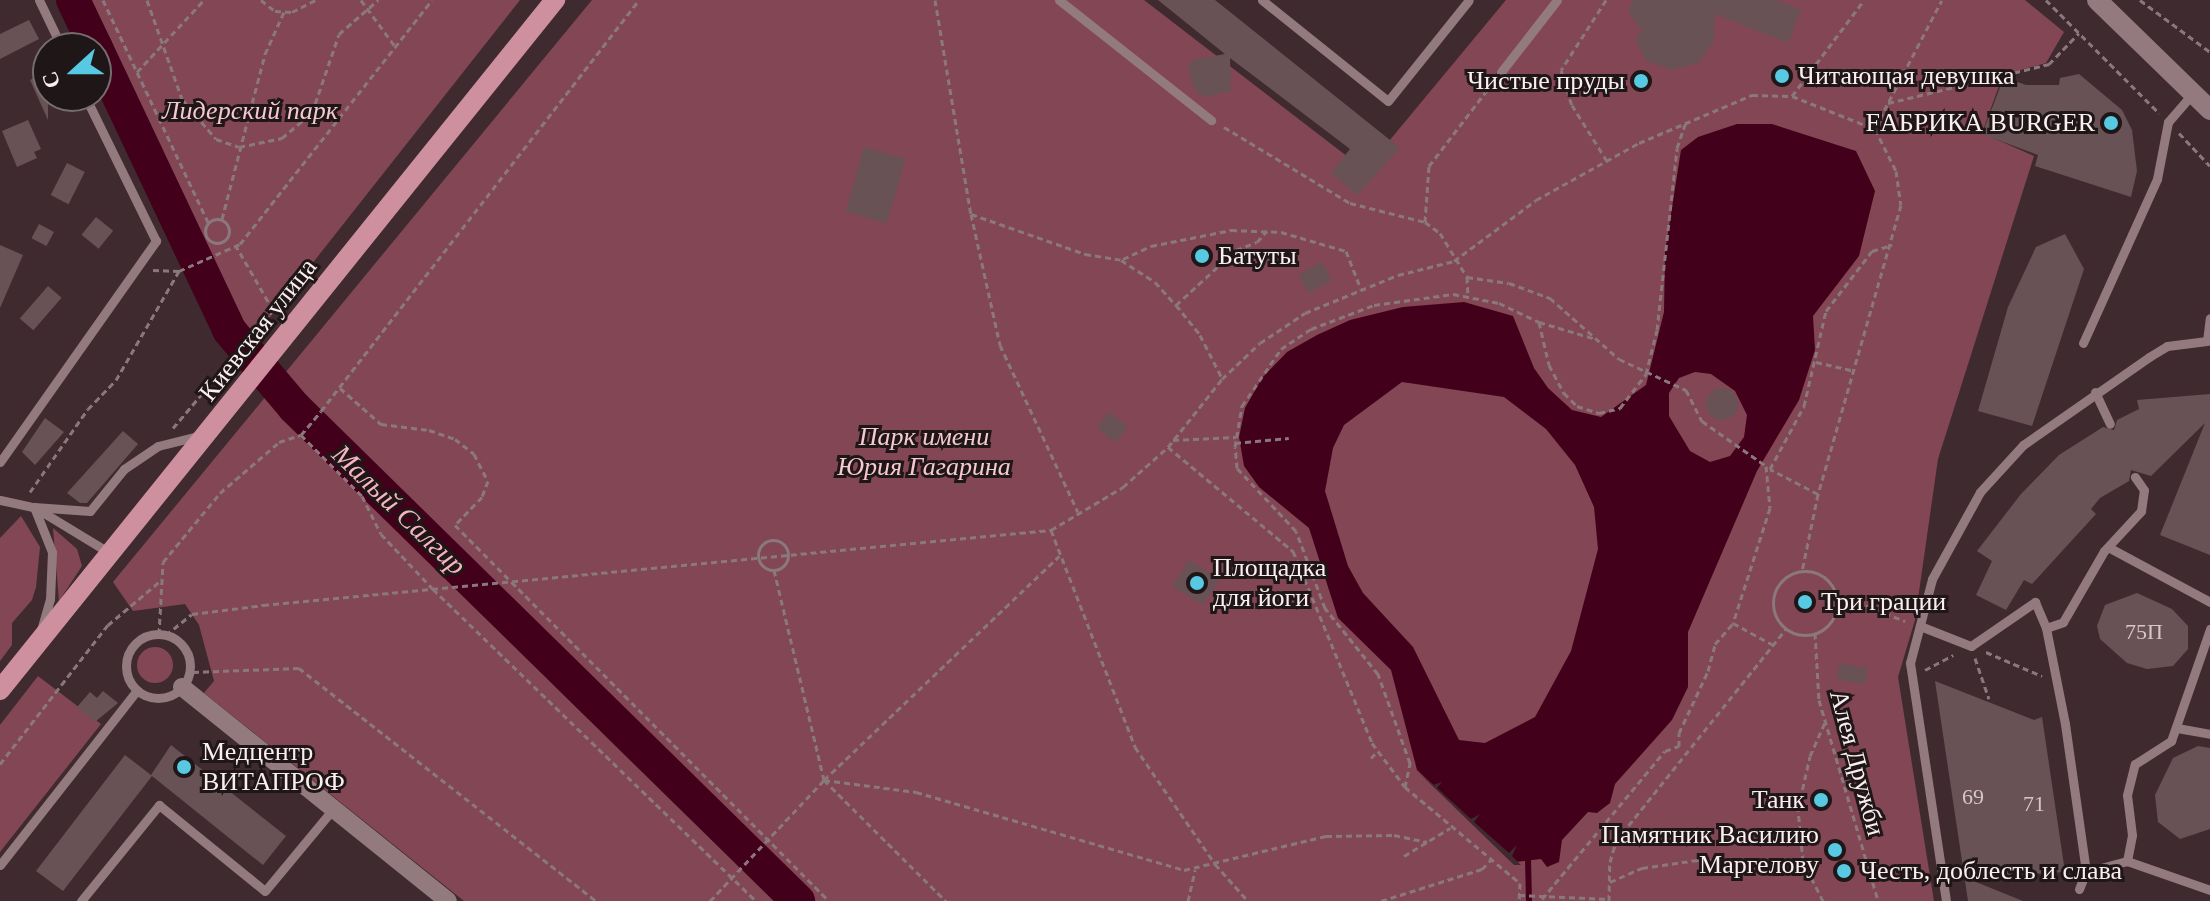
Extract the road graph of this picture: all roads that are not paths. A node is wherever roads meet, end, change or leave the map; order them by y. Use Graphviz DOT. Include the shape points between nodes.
graph roads {
  1 [pos="39,0"];
  2 [pos="555,0"];
  3 [pos="1059,0"];
  4 [pos="1262,0"];
  5 [pos="1469,0"];
  6 [pos="1557,0"];
  7 [pos="2097,0"];
  8 [pos="54,32"];
  9 [pos="1501,72"];
  10 [pos="2193,93"];
  11 [pos="2210,110"];
  12 [pos="93,112"];
  13 [pos="1211,120"];
  14 [pos="2210,318"];
  15 [pos="2208,341"];
  16 [pos="2083,343"];
  17 [pos="2095,392"];
  18 [pos="2110,424"];
  19 [pos="210,432"];
  20 [pos="0,462"];
  21 [pos="2135,477"];
  22 [pos="0,501"];
  23 [pos="29,505"];
  24 [pos="2108,547"];
  25 [pos="108,552"];
  26 [pos="2210,602"];
  27 [pos="1920,626"];
  28 [pos="2046,628"];
  29 [pos="2210,629"];
  30 [pos="36,644"];
  31 [pos="186,679"];
  32 [pos="0,690"];
  33 [pos="137,690"];
  34 [pos="2177,728"];
  35 [pos="2210,734"];
  36 [pos="333,809"];
  37 [pos="2127,861"];
  38 [pos="0,865"];
  39 [pos="2086,872"];
  40 [pos="2079,889"];
  41 [pos="2210,890"];
  42 [pos="81,901"];
  43 [pos="448,901"];
  44 [pos="1946,901"];
  1 -- 8 [label="lane"];
  2 -- 19 [label="main road, Киевская улица"];
  3 -- 13 [label="lane"];
  4 -- 5 [label="lane" via="1388,101"];
  6 -- 9 [label="lane"];
  7 -- 10 [label="main road"];
  10 -- 11 [label="main road"];
  10 -- 16 [label="lane" via="2168,122 2157,179"];
  12 -- 20 [label="lane" via="156,241"];
  14 -- 15 [label="lane"];
  15 -- 17 [label="lane" via="2167,346"];
  17 -- 18 [label="lane"];
  17 -- 27 [label="lane" via="2023,445 1980,492 1932,579"];
  19 -- 23 [label="lane" via="158,446 124,469 90,511"];
  19 -- 25 [label="main road, Киевская улица"];
  21 -- 24 [label="lane" via="2145,499 2141,511"];
  22 -- 23 [label="lane"];
  23 -- 25 [label="lane"];
  23 -- 30 [label="lane" via="52,552 50,599"];
  24 -- 26 [label="lane"];
  24 -- 28 [label="lane" via="2063,622"];
  25 -- 30 [label="main road, Киевская улица"];
  27 -- 28 [label="lane" via="1971,646 2035,602"];
  27 -- 44 [label="lane" via="1910,663"];
  28 -- 39 [label="lane"];
  29 -- 34 [label="lane"];
  30 -- 32 [label="main road, Киевская улица"];
  31 -- 33 [label="lane" via="157,698"];
  31 -- 33 [label="lane" via="184,647 162,634 139,639 128,652 127,677"];
  31 -- 36 [label="street"];
  33 -- 38 [label="lane"];
  34 -- 35 [label="lane"];
  34 -- 37 [label="lane" via="2171,741 2135,764 2127,795 2132,835"];
  36 -- 42 [label="lane" via="265,891 159,805"];
  36 -- 43 [label="street"];
  37 -- 39 [label="lane"];
  37 -- 41 [label="lane"];
  39 -- 40 [label="lane"];
}
